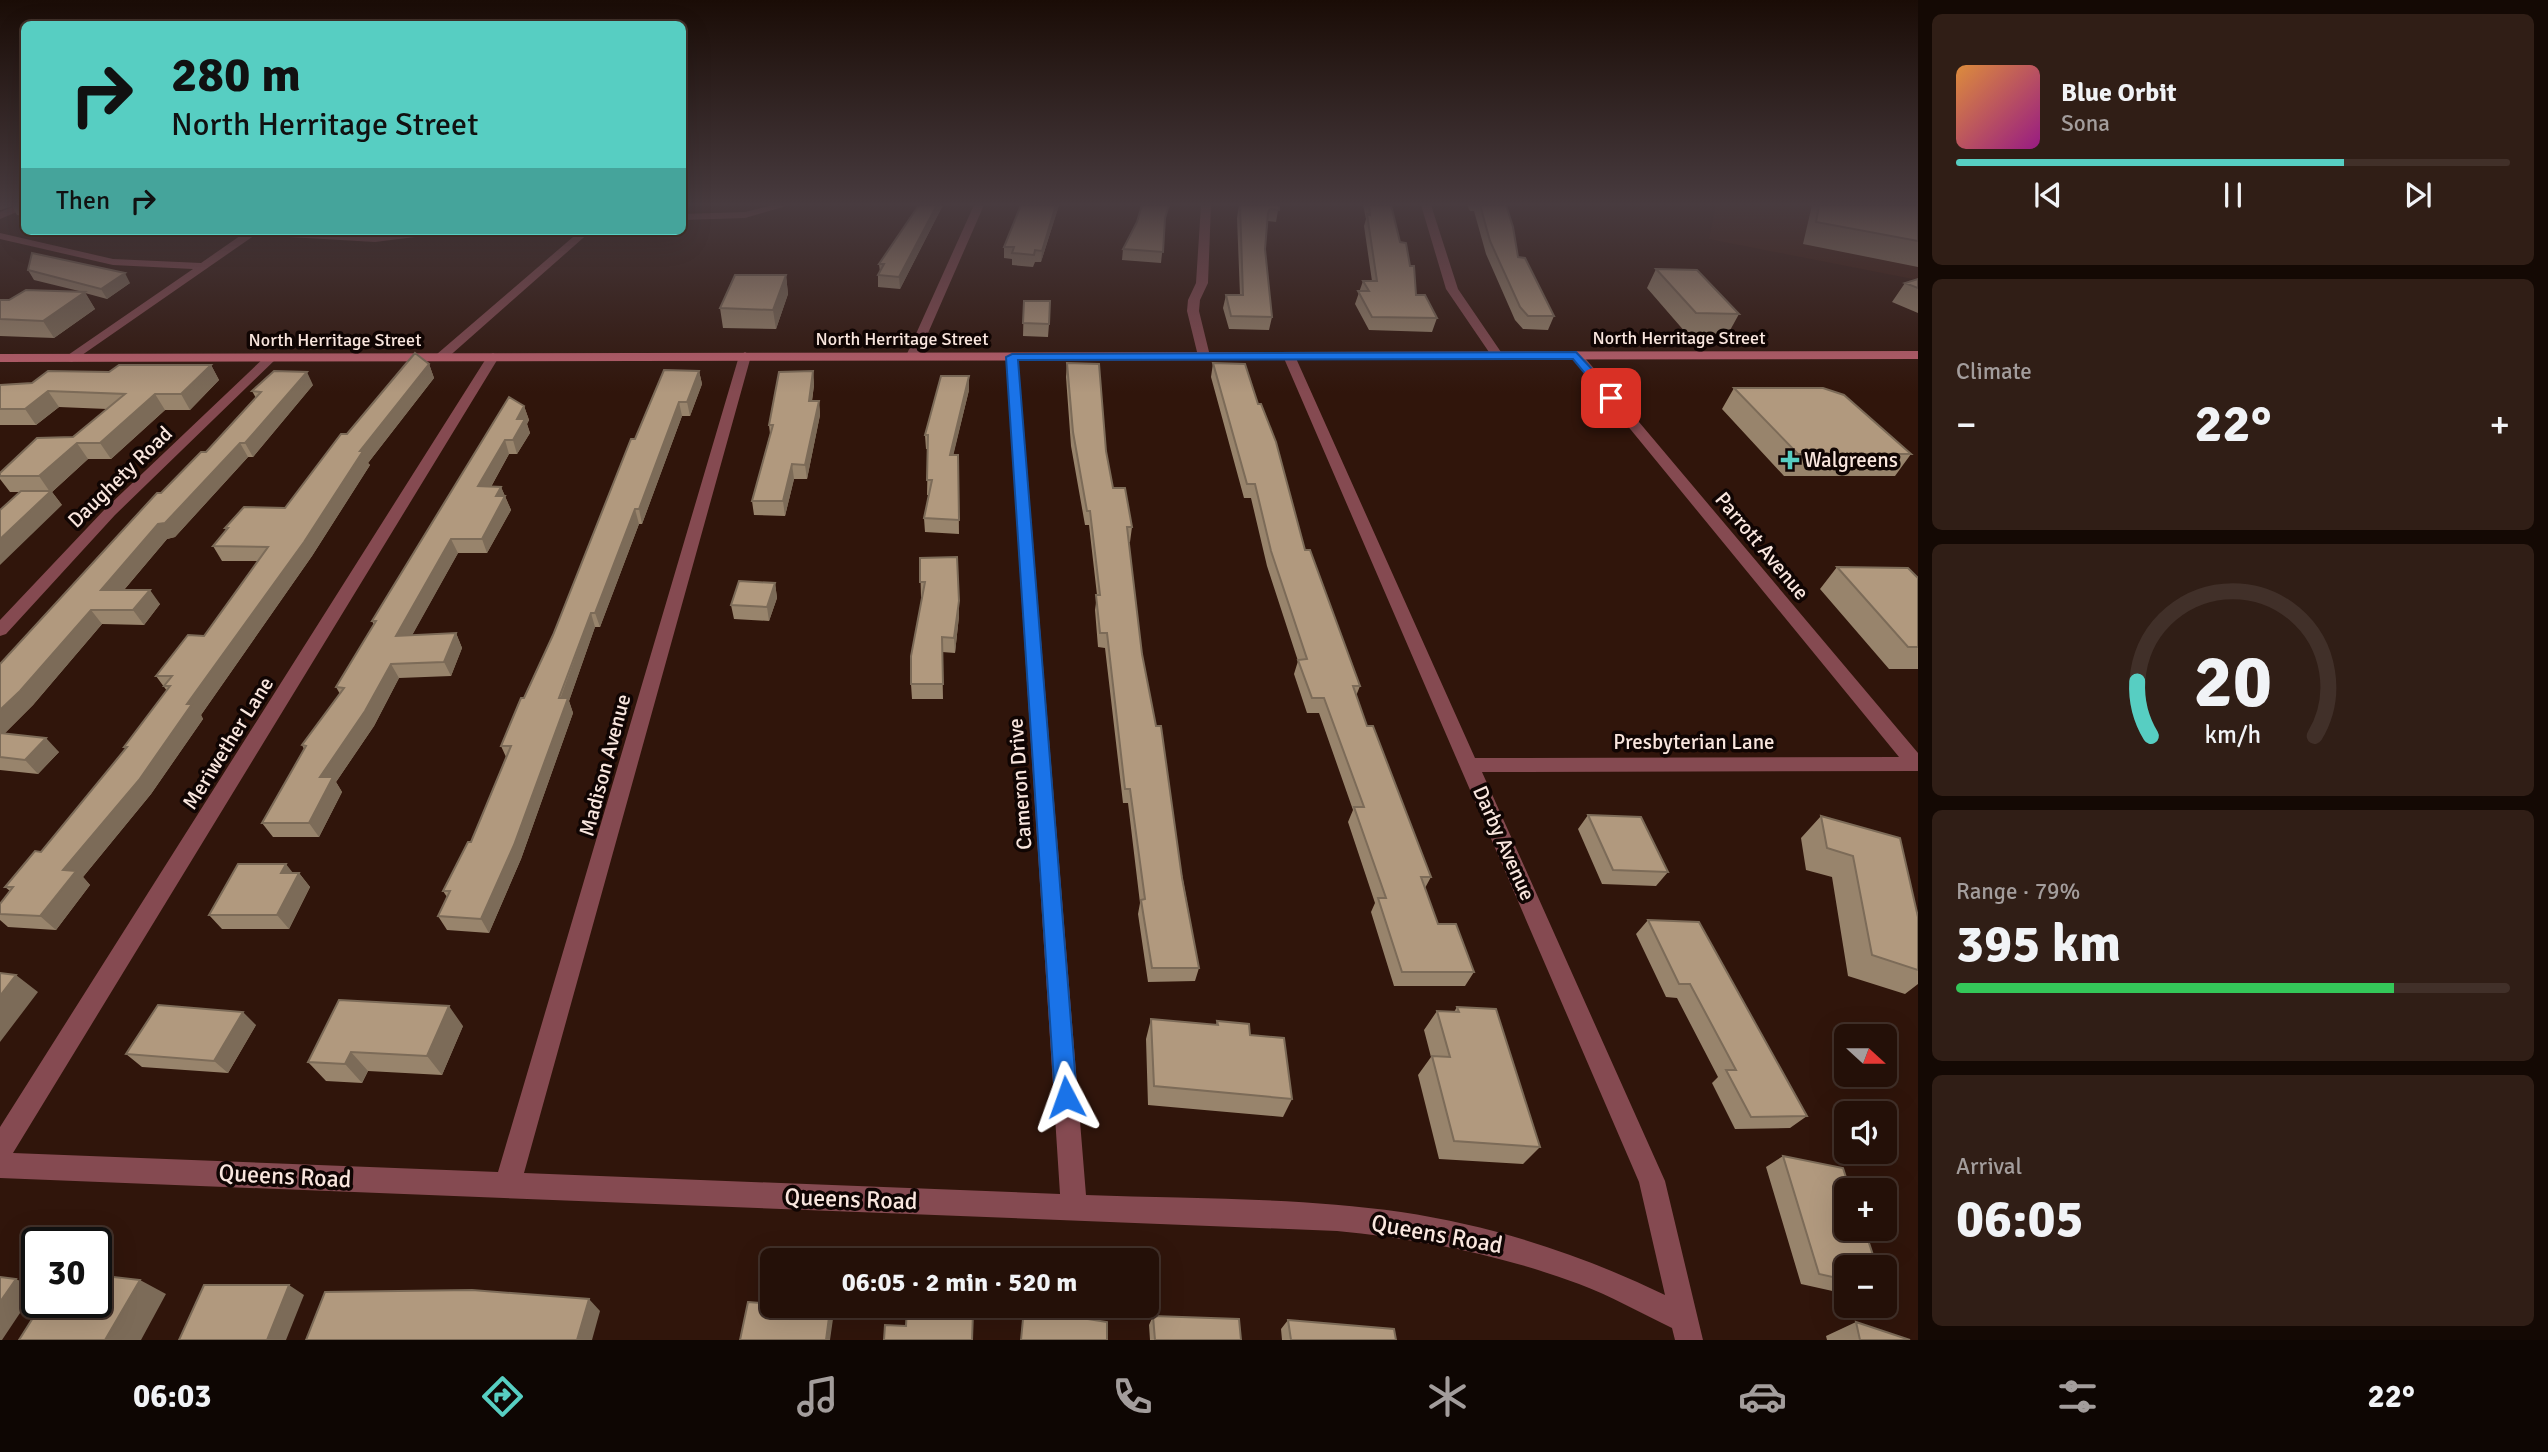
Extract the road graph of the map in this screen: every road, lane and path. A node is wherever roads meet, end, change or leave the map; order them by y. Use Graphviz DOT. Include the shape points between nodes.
graph roads {
  1 [pos="199,268"];
  2 [pos="541,268"];
  3 [pos="951,268"];
  4 [pos="1203,268"];
  5 [pos="1445,268"];
  6 [pos="1496,355"];
  7 [pos="1576,355"];
  8 [pos="1918,355"];
  9 [pos="272,356"];
  10 [pos="745,356"];
  11 [pos="912,356"];
  12 [pos="1204,356"];
  13 [pos="1289,356"];
  14 [pos="1012,357"];
  15 [pos="0,358"];
  16 [pos="72,358"];
  17 [pos="441,358"];
  18 [pos="493,358"];
  19 [pos="0,630"];
  20 [pos="1917,764"];
  21 [pos="1470,765"];
  22 [pos="0,1150"];
  23 [pos="0,1165"];
  24 [pos="508,1185"];
  25 [pos="1074,1208"];
  26 [pos="1687,1330"];
  1 -- 16 [label="street"];
  2 -- 17 [label="street"];
  3 -- 11 [label="street"];
  4 -- 12 [label="street" via="1193,312"];
  5 -- 6 [label="street" via="1452,289"];
  6 -- 7 [label="street, North Herritage Street"];
  6 -- 13 [label="street, North Herritage Street"];
  7 -- 8 [label="street, North Herritage Street"];
  7 -- 20 [label="street, Parrott Avenue"];
  9 -- 16 [label="street, North Herritage Street"];
  9 -- 17 [label="street, North Herritage Street"];
  9 -- 19 [label="street, Daughety Road" via="110,512"];
  10 -- 11 [label="street, North Herritage Street"];
  10 -- 18 [label="street, North Herritage Street"];
  10 -- 24 [label="street, Madison Avenue"];
  11 -- 14 [label="street, North Herritage Street"];
  12 -- 13 [label="street, North Herritage Street"];
  12 -- 14 [label="street, North Herritage Street"];
  13 -- 21 [label="street, Darby Avenue"];
  14 -- 25 [label="street, Cameron Drive"];
  15 -- 16 [label="street, North Herritage Street"];
  17 -- 18 [label="street, North Herritage Street"];
  18 -- 22 [label="street, Meriwether Lane"];
  20 -- 21 [label="street, Presbyterian Lane"];
  21 -- 26 [label="street, Darby Avenue" via="1653,1181"];
  23 -- 24 [label="street, Queens Road"];
  24 -- 25 [label="street, Queens Road"];
  25 -- 26 [label="street, Queens Road" via="1408,1224 1516,1249 1581,1271"];
}
